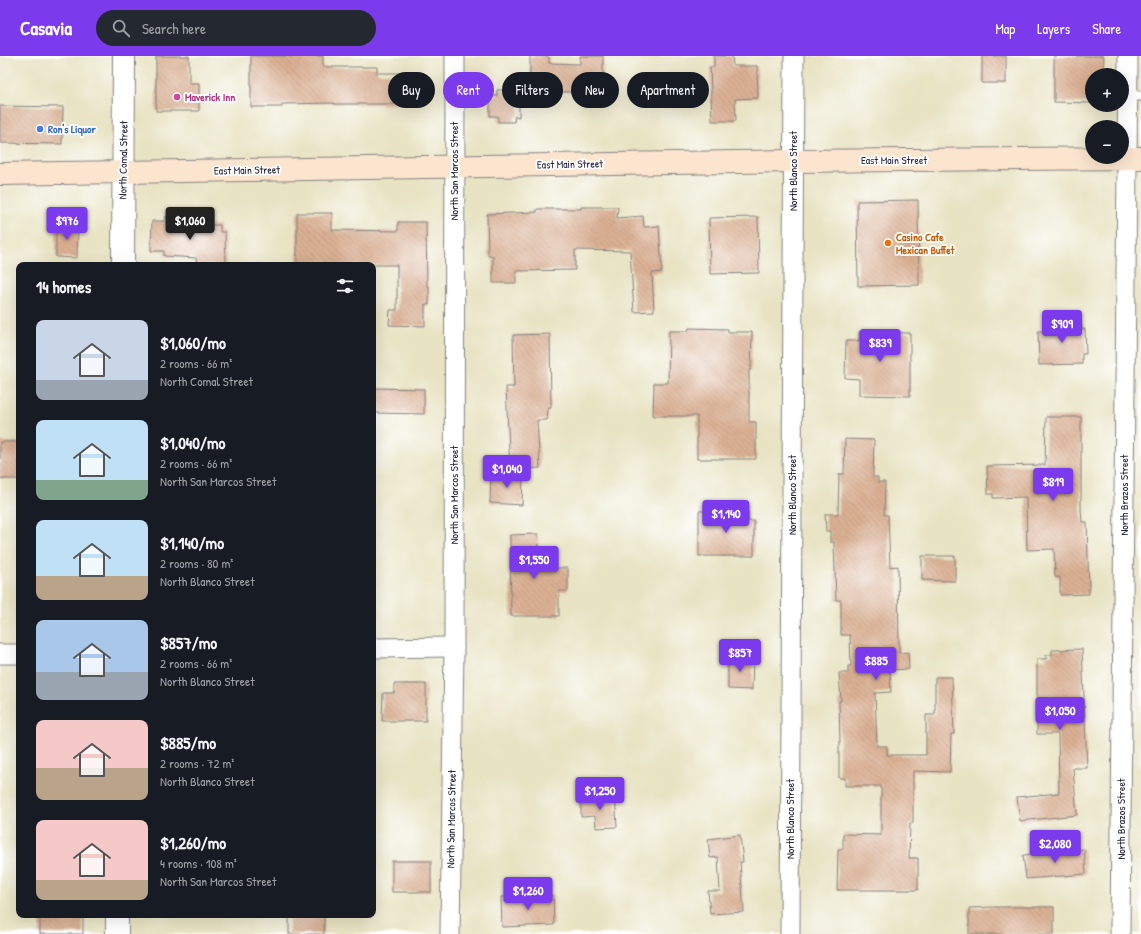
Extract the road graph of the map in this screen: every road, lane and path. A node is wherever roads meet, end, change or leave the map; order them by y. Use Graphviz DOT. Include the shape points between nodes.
graph roads {
  1 [pos="124,56"];
  2 [pos="455,56"];
  3 [pos="794,56"];
  4 [pos="1128,56"];
  5 [pos="1134,96"];
  6 [pos="1134,158"];
  7 [pos="794,161"];
  8 [pos="454,166"];
  9 [pos="123,172"];
  10 [pos="0,174"];
  11 [pos="123,262"];
  12 [pos="454,647"];
  13 [pos="376,648"];
  14 [pos="0,654"];
  15 [pos="16,654"];
  16 [pos="117,918"];
  17 [pos="117,934"];
  18 [pos="450,934"];
  19 [pos="790,934"];
  20 [pos="1120,934"];
  1 -- 9 [label="street, North Comal Street"];
  2 -- 8 [label="street, North San Marcos Street"];
  3 -- 7 [label="street, North Blanco Street"];
  4 -- 5 [label="street, North Brazos Street"];
  5 -- 6 [label="street, North Brazos Street"];
  6 -- 7 [label="main road, East Main Street"];
  6 -- 20 [label="street, North Brazos Street"];
  7 -- 8 [label="main road, East Main Street"];
  7 -- 19 [label="street, North Blanco Street"];
  8 -- 9 [label="main road, East Main Street"];
  8 -- 12 [label="street, North San Marcos Street"];
  9 -- 10 [label="main road, East Main Street"];
  9 -- 11 [label="street, North Comal Street"];
  12 -- 13 [label="street"];
  12 -- 18 [label="street, North San Marcos Street"];
  14 -- 15 [label="street"];
  16 -- 17 [label="street"];
}
